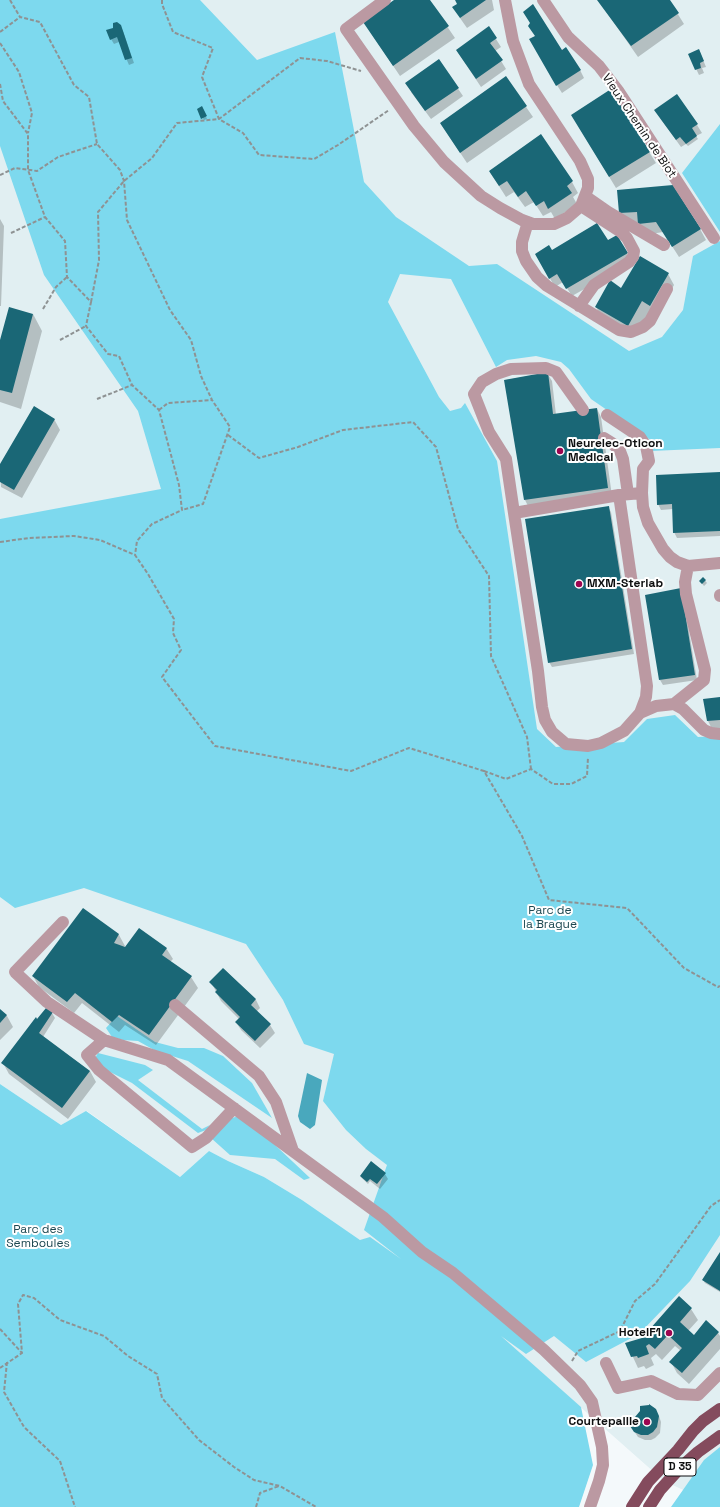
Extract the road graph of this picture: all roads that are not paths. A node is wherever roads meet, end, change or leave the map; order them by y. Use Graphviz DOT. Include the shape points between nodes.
graph roads {
  1 [pos="385,0"];
  2 [pos="505,0"];
  3 [pos="543,0"];
  4 [pos="583,201"];
  5 [pos="528,222"];
  6 [pos="714,238"];
  7 [pos="664,245"];
  8 [pos="668,289"];
  9 [pos="579,306"];
  10 [pos="583,410"];
  11 [pos="606,415"];
  12 [pos="604,438"];
  13 [pos="642,493"];
  14 [pos="624,495"];
  15 [pos="514,513"];
  16 [pos="720,563"];
  17 [pos="688,566"];
  18 [pos="674,704"];
  19 [pos="640,712"];
  20 [pos="720,734"];
  21 [pos="63,922"];
  22 [pos="175,1005"];
  23 [pos="104,1040"];
  24 [pos="234,1108"];
  25 [pos="293,1151"];
  26 [pos="606,1363"];
  27 [pos="720,1373"];
  28 [pos="720,1409"];
  29 [pos="720,1420"];
  30 [pos="720,1436"];
  31 [pos="678,1450"];
  32 [pos="590,1507"];
  33 [pos="632,1507"];
  34 [pos="649,1507"];
  1 -- 5 [label="street" via="346,29 428,144 444,162 481,196"];
  2 -- 4 [label="street" via="513,41 529,84 585,170 588,188"];
  3 -- 6 [label="street, Vieux Chemin de Biot" via="568,37 599,66 619,92"];
  4 -- 5 [label="street" via="567,218 554,224"];
  4 -- 7 [label="street" via="608,212"];
  4 -- 9 [label="street" via="621,232 632,244 634,251 629,262 594,285"];
  5 -- 9 [label="street" via="522,251 530,269 547,286"];
  8 -- 9 [label="street" via="650,321 631,332 619,330"];
  10 -- 15 [label="street" via="564,382 551,369 511,369 482,382 474,394 489,432 506,459"];
  11 -- 13 [label="street" via="640,438 646,446 649,461 643,469"];
  12 -- 14 [label="street" via="620,451 623,459"];
  13 -- 14 [label="street"];
  13 -- 17 [label="street" via="648,523 663,549 677,562"];
  14 -- 15 [label="street"];
  14 -- 19 [label="street" via="646,679 646,697"];
  15 -- 19 [label="street" via="545,720 552,732 566,744 588,746 601,743 624,731"];
  16 -- 17 [label="street"];
  17 -- 18 [label="street" via="686,594 705,670 704,680"];
  18 -- 19 [label="street" via="656,706"];
  18 -- 20 [label="street" via="683,708 704,730"];
  21 -- 23 [label="street" via="15,972 47,1002"];
  22 -- 25 [label="street" via="259,1076 276,1102"];
  23 -- 24 [label="street" via="168,1060"];
  23 -- 24 [label="street" via="87,1055 99,1070 192,1147 206,1138"];
  24 -- 25 [label="street"];
  25 -- 32 [label="street" via="383,1217 422,1252 453,1273 580,1385 592,1402 602,1447 603,1465"];
  26 -- 27 [label="street" via="618,1388 651,1380 678,1394 698,1395"];
  28 -- 31 [label="main road" via="703,1421"];
  29 -- 31 [label="main road, D 35"];
  30 -- 34 [label="main road, D 35" via="680,1468"];
  31 -- 33 [label="main road, D 35" via="648,1482"];
}
